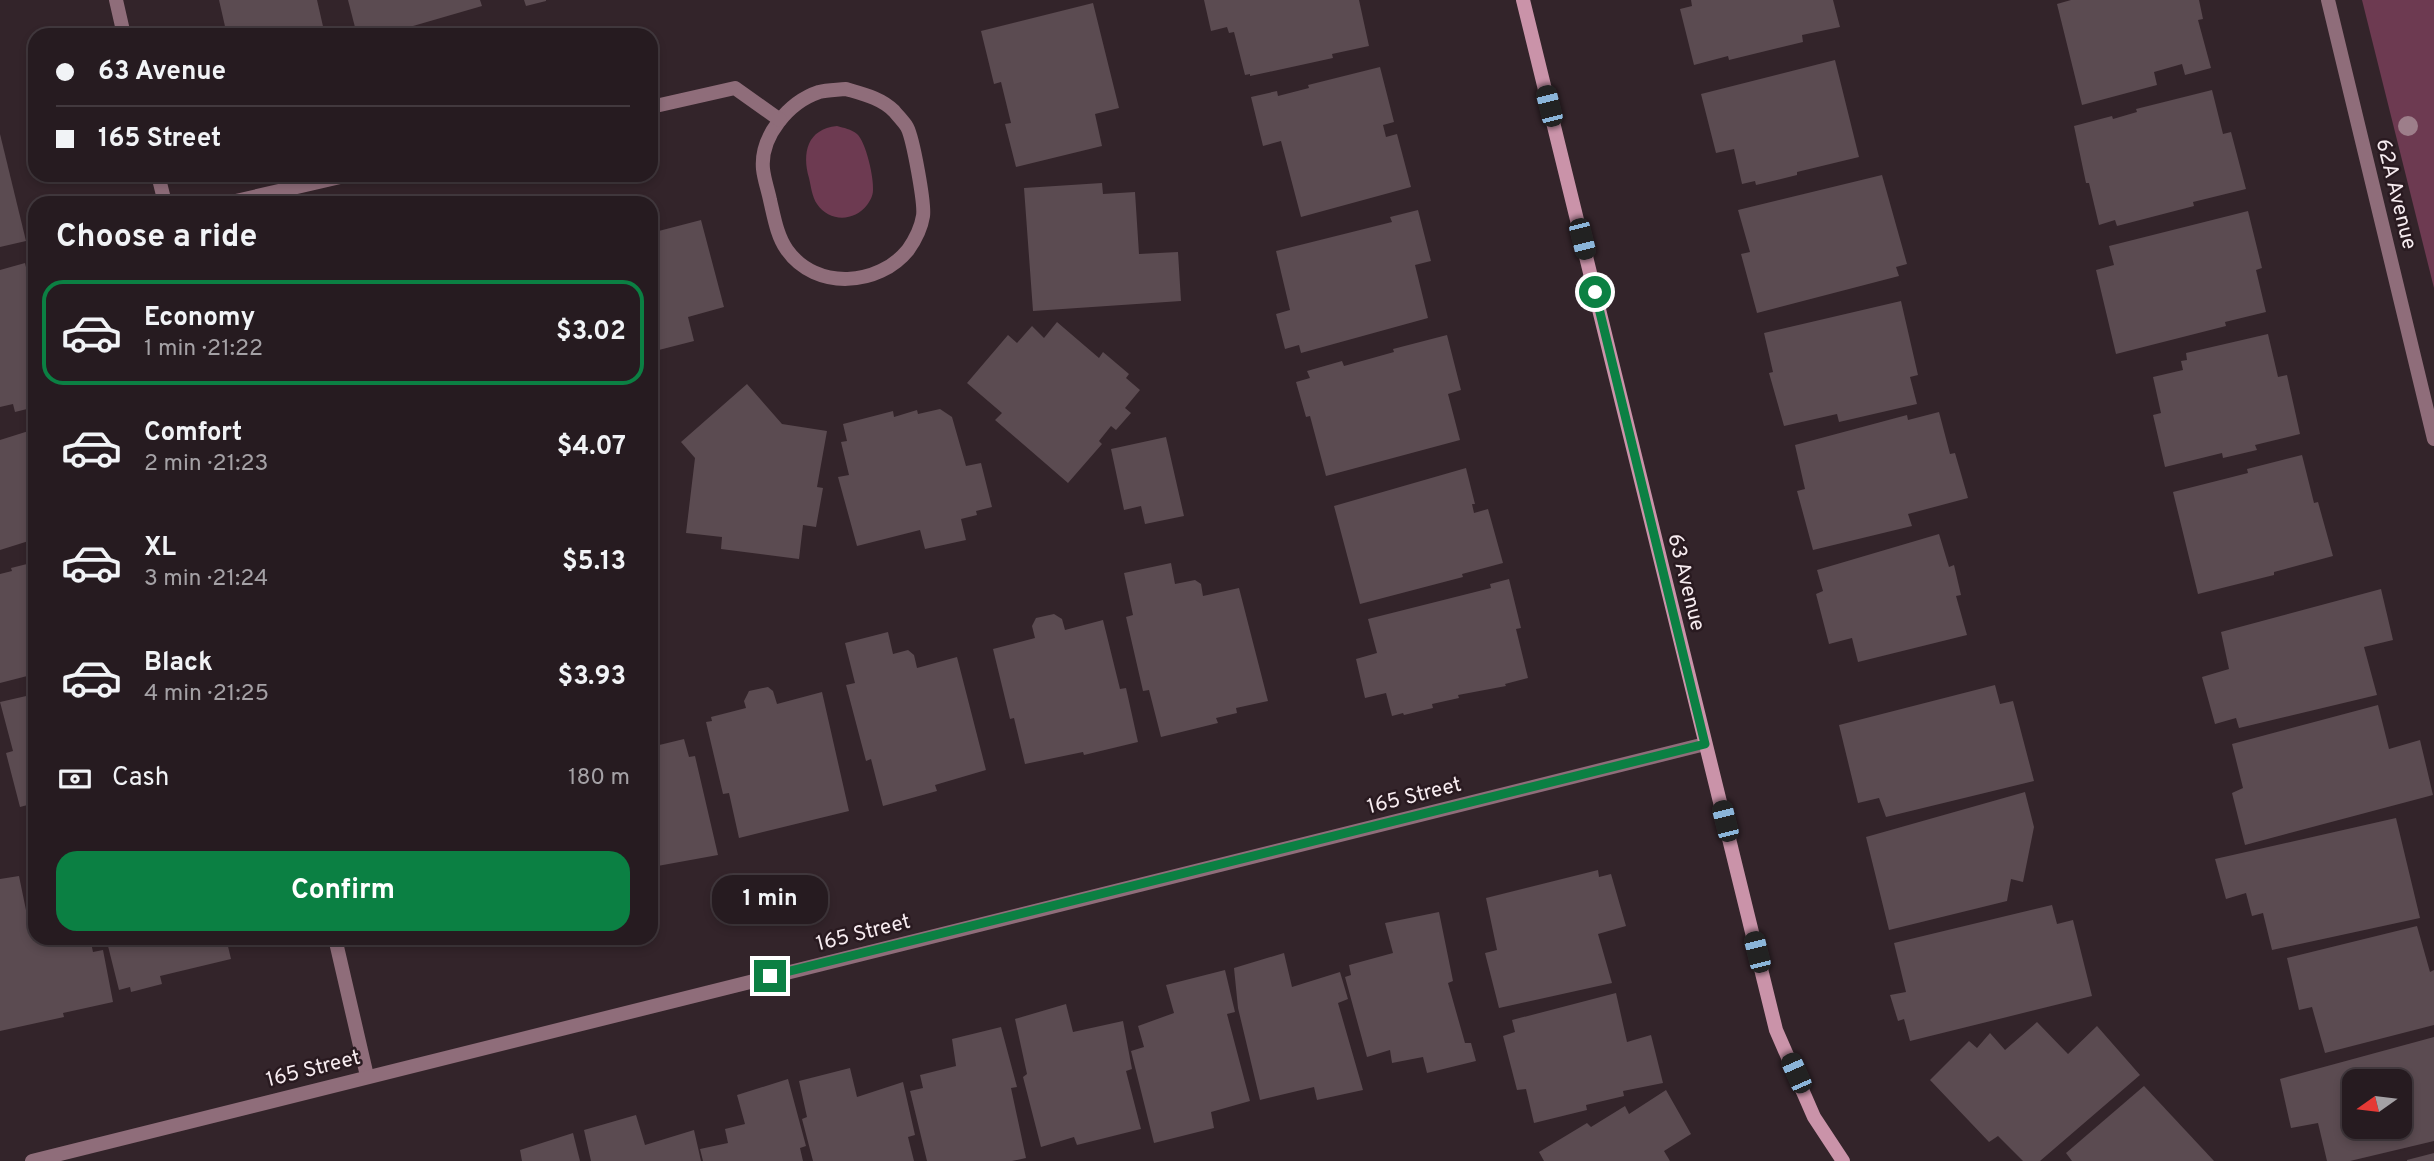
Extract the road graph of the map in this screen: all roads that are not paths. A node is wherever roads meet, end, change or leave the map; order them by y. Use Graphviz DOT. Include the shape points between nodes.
graph roads {
  1 [pos="116,0"];
  2 [pos="1523,0"];
  3 [pos="2328,0"];
  4 [pos="122,28"];
  5 [pos="658,105"];
  6 [pos="780,120"];
  7 [pos="318,182"];
  8 [pos="258,196"];
  9 [pos="2434,439"];
  10 [pos="1705,744"];
  11 [pos="337,945"];
  12 [pos="367,1076"];
  13 [pos="32,1161"];
  14 [pos="1843,1161"];
  1 -- 4 [label="street"];
  2 -- 10 [label="street, 63 Avenue"];
  3 -- 9 [label="street, 62A Avenue"];
  5 -- 6 [label="street" via="734,88"];
  6 -- 6 [label="street" via="767,142 763,167 775,223 788,251 806,268 830,278 855,280 879,274 900,259 916,239 924,215 908,128 892,109 870,95 846,89 821,92 797,102"];
  7 -- 8 [label="street"];
  10 -- 12 [label="street, 165 Street"];
  10 -- 14 [label="street, 63 Avenue" via="1776,1030 1814,1117"];
  11 -- 12 [label="street"];
  12 -- 13 [label="street, 165 Street"];
}
